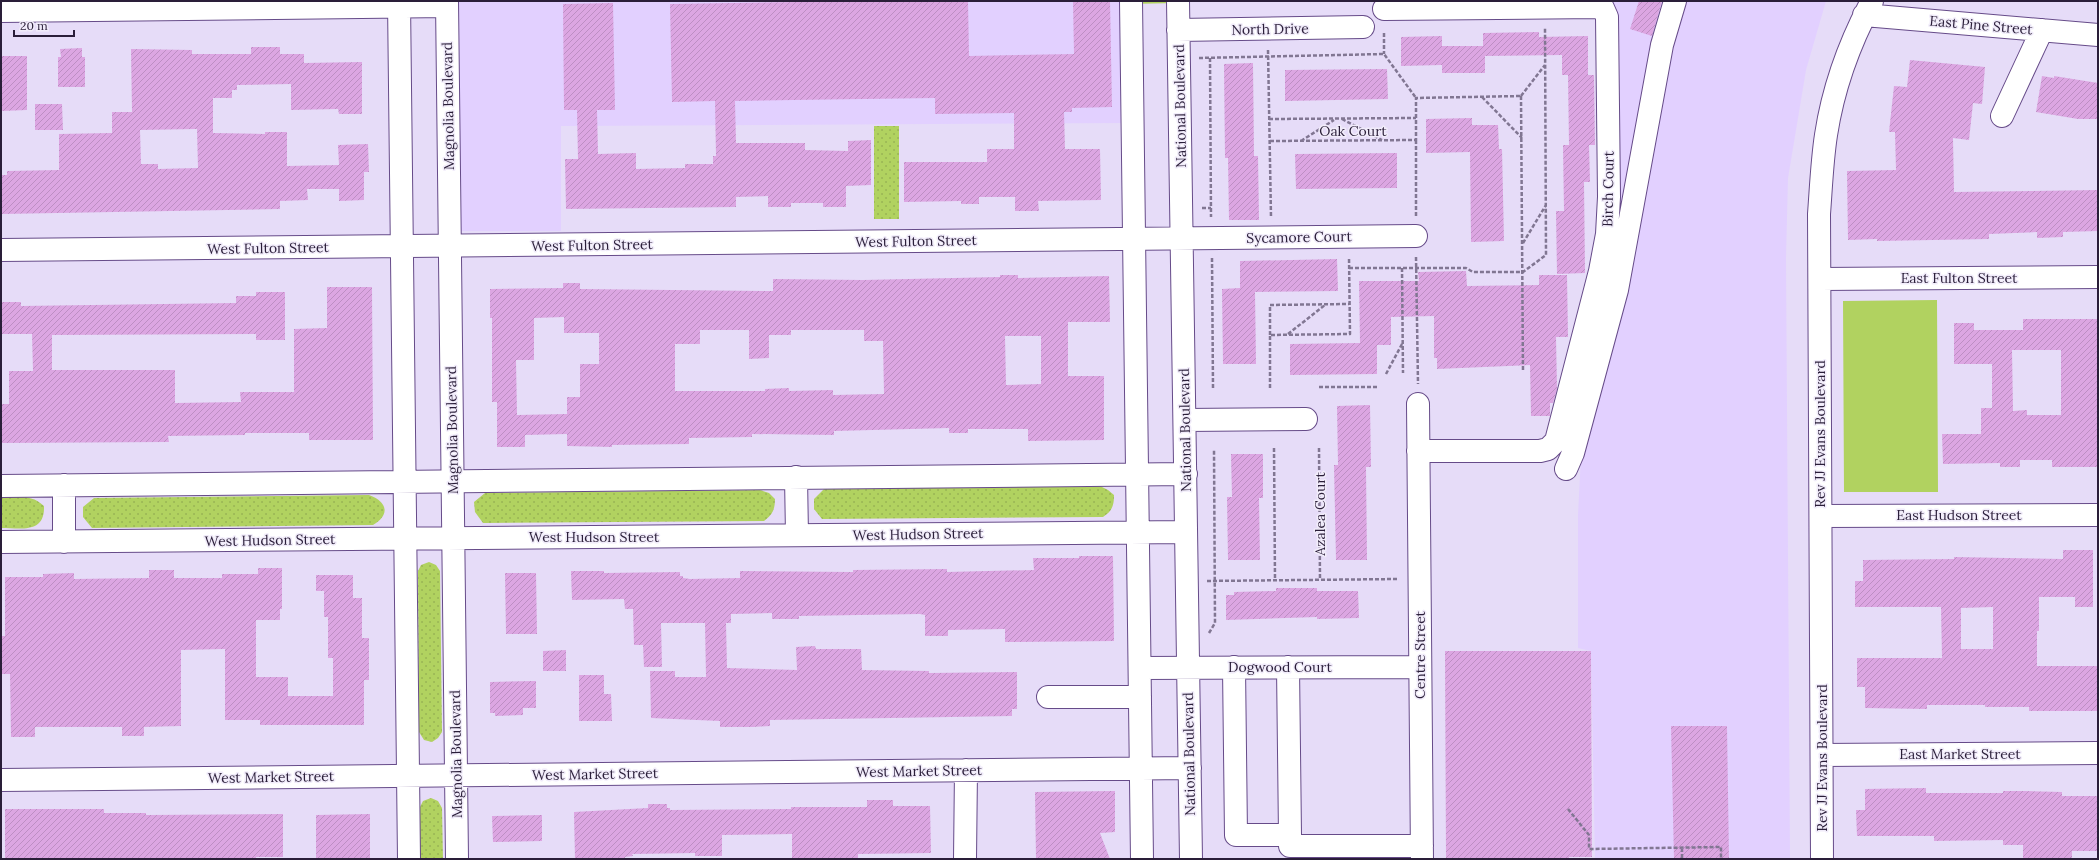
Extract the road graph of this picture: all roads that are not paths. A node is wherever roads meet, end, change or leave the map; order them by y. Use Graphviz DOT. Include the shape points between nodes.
graph roads {
  1 [pos="1131,1"];
  2 [pos="1178,1"];
  3 [pos="1676,1"];
  4 [pos="399,4"];
  5 [pos="447,4"];
  6 [pos="1868,8"];
  7 [pos="1384,9"];
  8 [pos="1,11"];
  9 [pos="1363,27"];
  10 [pos="1178,30"];
  11 [pos="2042,30"];
  12 [pos="2098,35"];
  13 [pos="2002,116"];
  14 [pos="1416,236"];
  15 [pos="1134,239"];
  16 [pos="1183,239"];
  17 [pos="402,246"];
  18 [pos="450,246"];
  19 [pos="1,250"];
  20 [pos="2098,277"];
  21 [pos="1820,279"];
  22 [pos="1418,404"];
  23 [pos="1306,419"];
  24 [pos="1185,420"];
  25 [pos="1418,451"];
  26 [pos="1566,469"];
  27 [pos="1137,474"];
  28 [pos="1186,474"];
  29 [pos="796,477"];
  30 [pos="405,481"];
  31 [pos="452,481"];
  32 [pos="64,485"];
  33 [pos="1,486"];
  34 [pos="2098,515"];
  35 [pos="1821,516"];
  36 [pos="1138,532"];
  37 [pos="1186,532"];
  38 [pos="797,535"];
  39 [pos="453,538"];
  40 [pos="405,539"];
  41 [pos="1,542"];
  42 [pos="64,542"];
  43 [pos="1234,667"];
  44 [pos="1288,667"];
  45 [pos="1420,667"];
  46 [pos="1140,668"];
  47 [pos="1188,668"];
  48 [pos="1048,697"];
  49 [pos="1140,697"];
  50 [pos="2098,753"];
  51 [pos="1822,755"];
  52 [pos="1141,768"];
  53 [pos="1190,768"];
  54 [pos="966,770"];
  55 [pos="456,775"];
  56 [pos="408,776"];
  57 [pos="1,780"];
  58 [pos="1290,835"];
  59 [pos="1422,853"];
  60 [pos="409,859"];
  61 [pos="457,859"];
  62 [pos="965,859"];
  63 [pos="1142,859"];
  64 [pos="1191,859"];
  65 [pos="1822,859"];
  1 -- 15 [label="street"];
  2 -- 10 [label="street, National Boulevard"];
  3 -- 26 [label="street" via="1662,45 1617,290 1573,453"];
  4 -- 5 [label="street"];
  4 -- 8 [label="street"];
  4 -- 17 [label="street"];
  5 -- 18 [label="street, Magnolia Boulevard"];
  6 -- 11 [label="street, East Pine Street"];
  6 -- 21 [label="street, Rev JJ Evans Boulevard" via="1838,84 1826,134 1819,214"];
  7 -- 25 [label="street, Birch Court" via="1601,7 1607,17 1607,234 1558,438 1554,445 1540,451"];
  9 -- 10 [label="street, North Drive"];
  10 -- 16 [label="street, National Boulevard"];
  11 -- 12 [label="street, East Pine Street"];
  11 -- 13 [label="street"];
  14 -- 16 [label="street, Sycamore Court"];
  15 -- 16 [label="street, West Fulton Street"];
  15 -- 18 [label="street, West Fulton Street"];
  15 -- 27 [label="street"];
  16 -- 24 [label="street, National Boulevard"];
  17 -- 18 [label="street, West Fulton Street"];
  17 -- 19 [label="street, West Fulton Street"];
  17 -- 30 [label="street"];
  18 -- 31 [label="street, Magnolia Boulevard"];
  20 -- 21 [label="street, East Fulton Street"];
  21 -- 35 [label="street, Rev JJ Evans Boulevard"];
  22 -- 25 [label="street, Centre Street"];
  23 -- 24 [label="street"];
  24 -- 28 [label="street, National Boulevard"];
  25 -- 45 [label="street, Centre Street"];
  27 -- 28 [label="street"];
  27 -- 29 [label="street"];
  27 -- 36 [label="street"];
  28 -- 37 [label="street, National Boulevard"];
  29 -- 31 [label="street"];
  29 -- 38 [label="street"];
  30 -- 31 [label="street"];
  30 -- 32 [label="street"];
  30 -- 40 [label="street"];
  31 -- 39 [label="street, Magnolia Boulevard"];
  32 -- 33 [label="street"];
  32 -- 42 [label="street"];
  34 -- 35 [label="street, East Hudson Street"];
  35 -- 51 [label="street, Rev JJ Evans Boulevard"];
  36 -- 37 [label="street, West Hudson Street"];
  36 -- 38 [label="street, West Hudson Street"];
  36 -- 46 [label="street"];
  37 -- 47 [label="street, National Boulevard"];
  38 -- 39 [label="street, West Hudson Street"];
  39 -- 40 [label="street, West Hudson Street"];
  39 -- 55 [label="street, Magnolia Boulevard"];
  40 -- 42 [label="street, West Hudson Street"];
  40 -- 56 [label="street"];
  41 -- 42 [label="street, West Hudson Street"];
  43 -- 44 [label="street, Dogwood Court"];
  43 -- 47 [label="street, Dogwood Court"];
  43 -- 58 [label="street" via="1236,835"];
  44 -- 45 [label="street, Dogwood Court"];
  44 -- 58 [label="street"];
  45 -- 59 [label="street, Centre Street"];
  46 -- 47 [label="street, Dogwood Court"];
  46 -- 49 [label="street"];
  47 -- 53 [label="street, National Boulevard"];
  48 -- 49 [label="street"];
  49 -- 52 [label="street"];
  50 -- 51 [label="street, East Market Street"];
  51 -- 65 [label="street, Rev JJ Evans Boulevard"];
  52 -- 53 [label="street, West Market Street"];
  52 -- 54 [label="street, West Market Street"];
  52 -- 63 [label="street"];
  53 -- 64 [label="street, National Boulevard"];
  54 -- 55 [label="street, West Market Street"];
  54 -- 62 [label="street"];
  55 -- 56 [label="street, West Market Street"];
  55 -- 61 [label="street, Magnolia Boulevard"];
  56 -- 57 [label="street, West Market Street"];
  56 -- 60 [label="street"];
  58 -- 59 [label="street" via="1290,846"];
}
